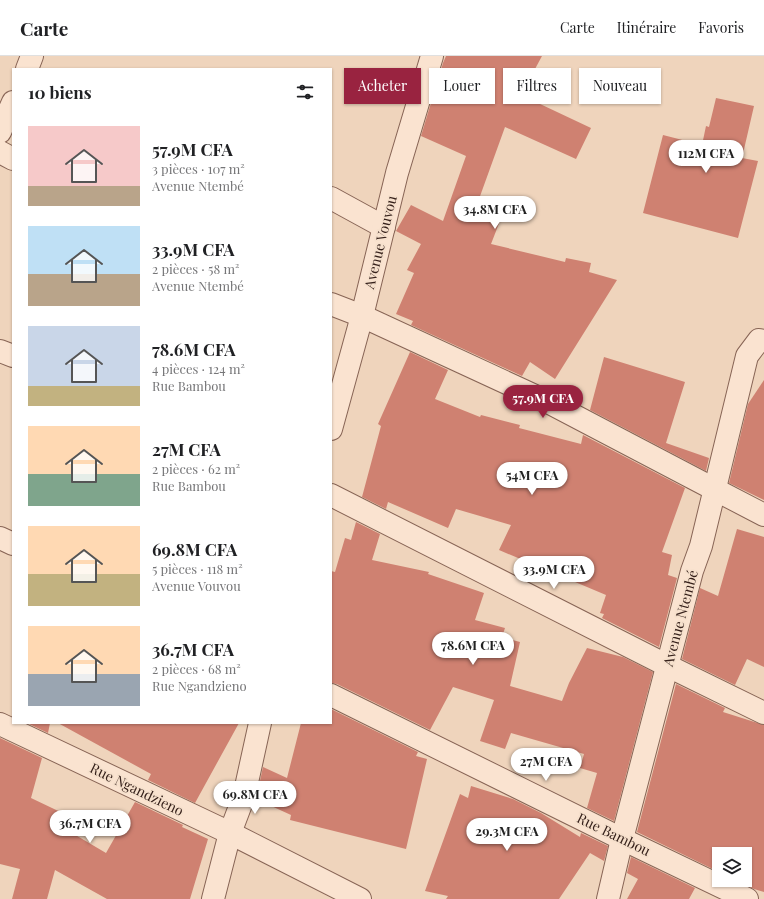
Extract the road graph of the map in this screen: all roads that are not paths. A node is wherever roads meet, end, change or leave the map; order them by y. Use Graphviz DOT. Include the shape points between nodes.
graph roads {
  1 [pos="32,56"];
  2 [pos="432,56"];
  3 [pos="27,68"];
  4 [pos="12,104"];
  5 [pos="0,132"];
  6 [pos="0,152"];
  7 [pos="12,158"];
  8 [pos="332,199"];
  9 [pos="384,227"];
  10 [pos="332,304"];
  11 [pos="362,316"];
  12 [pos="762,341"];
  13 [pos="0,350"];
  14 [pos="12,356"];
  15 [pos="332,425"];
  16 [pos="714,489"];
  17 [pos="332,496"];
  18 [pos="764,514"];
  19 [pos="0,538"];
  20 [pos="12,544"];
  21 [pos="668,666"];
  22 [pos="332,694"];
  23 [pos="764,712"];
  24 [pos="0,724"];
  25 [pos="260,724"];
  26 [pos="230,834"];
  27 [pos="622,839"];
  28 [pos="212,899"];
  29 [pos="360,899"];
  30 [pos="608,899"];
  31 [pos="747,899"];
  1 -- 3 [label="street"];
  2 -- 9 [label="street, Avenue Vouvou" via="397,173"];
  4 -- 5 [label="street"];
  6 -- 7 [label="street"];
  8 -- 9 [label="street"];
  9 -- 11 [label="street, Avenue Vouvou"];
  10 -- 11 [label="street"];
  11 -- 15 [label="street, Avenue Vouvou"];
  11 -- 16 [label="street" via="550,403"];
  12 -- 16 [label="street, Avenue Ntembé" via="747,356"];
  13 -- 14 [label="street"];
  16 -- 18 [label="street"];
  16 -- 21 [label="street, Avenue Ntembé"];
  17 -- 21 [label="street"];
  19 -- 20 [label="street"];
  21 -- 23 [label="street"];
  21 -- 27 [label="street, Avenue Ntembé"];
  22 -- 27 [label="street, Rue Bambou"];
  24 -- 26 [label="street, Rue Ngandzieno"];
  25 -- 26 [label="street" via="244,796"];
  26 -- 28 [label="street"];
  26 -- 29 [label="street, Rue Ngandzieno"];
  27 -- 30 [label="street, Avenue Ntembé"];
  27 -- 31 [label="street, Rue Bambou"];
}
